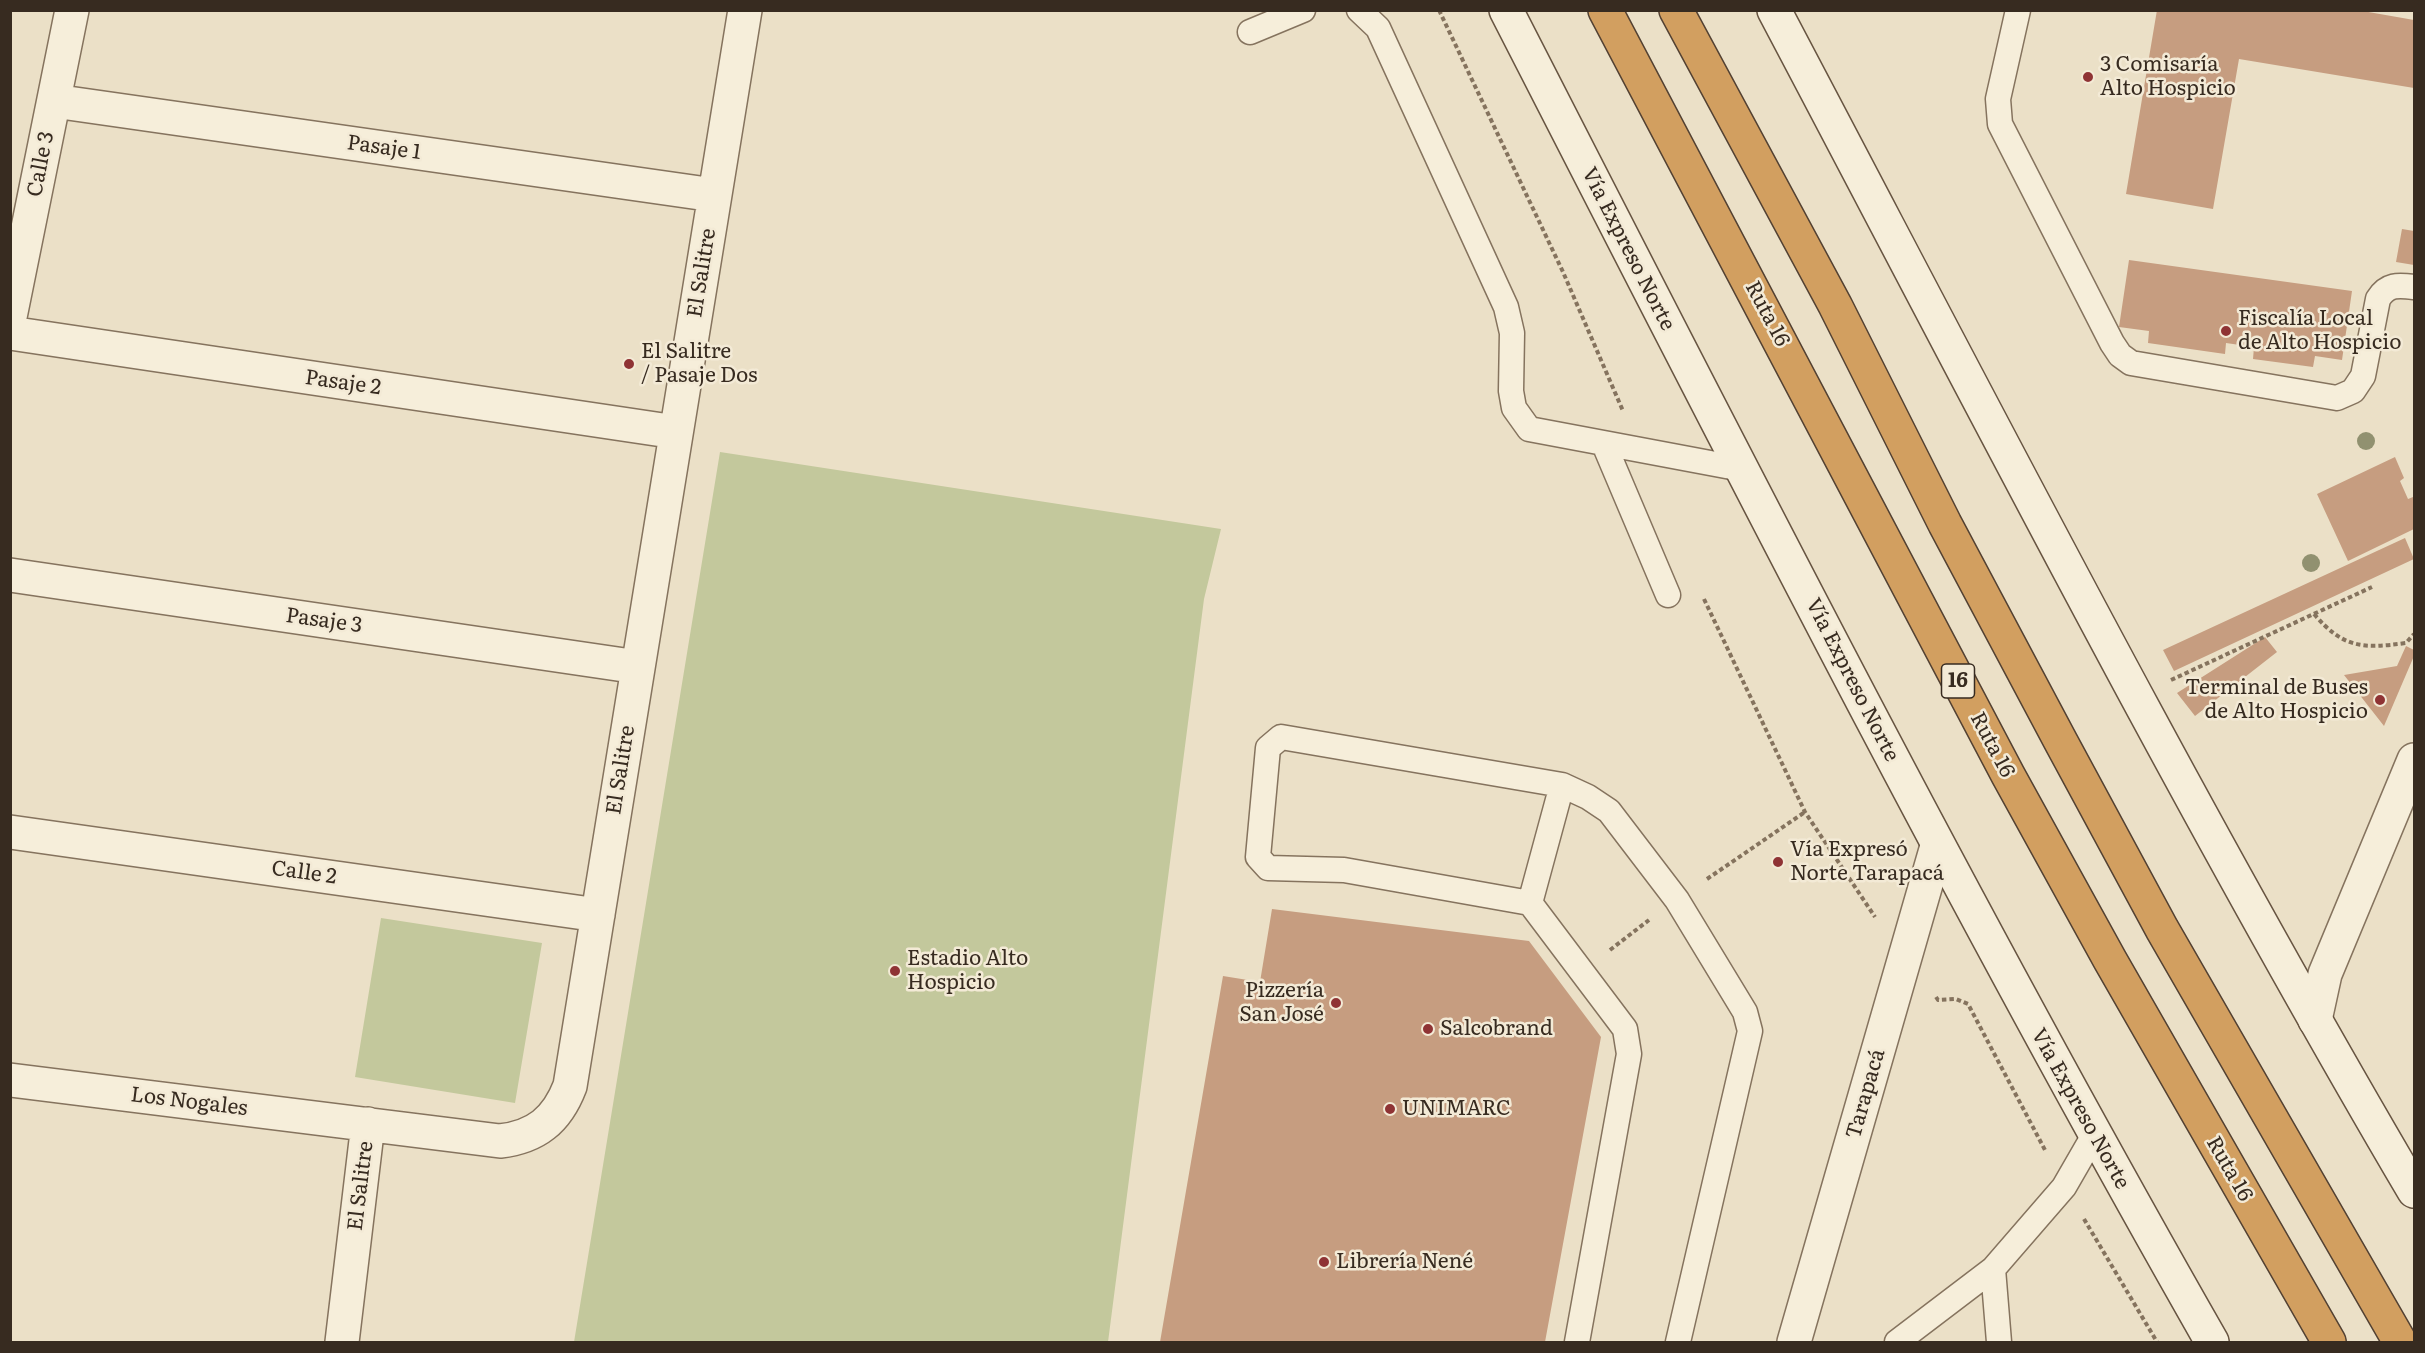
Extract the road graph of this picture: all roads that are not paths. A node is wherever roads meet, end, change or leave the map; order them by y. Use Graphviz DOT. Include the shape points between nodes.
graph roads {
  1 [pos="72,10"];
  2 [pos="745,10"];
  3 [pos="1303,10"];
  4 [pos="1359,10"];
  5 [pos="1506,10"];
  6 [pos="1605,10"];
  7 [pos="1676,10"];
  8 [pos="1774,10"];
  9 [pos="2018,10"];
  10 [pos="1250,32"];
  11 [pos="54,101"];
  12 [pos="714,195"];
  13 [pos="2415,287"];
  14 [pos="10,317"];
  15 [pos="10,333"];
  16 [pos="676,432"];
  17 [pos="1604,444"];
  18 [pos="1742,469"];
  19 [pos="10,575"];
  20 [pos="1668,595"];
  21 [pos="638,667"];
  22 [pos="2415,760"];
  23 [pos="1562,785"];
  24 [pos="10,832"];
  25 [pos="1937,846"];
  26 [pos="1530,903"];
  27 [pos="598,915"];
  28 [pos="2315,1020"];
  29 [pos="10,1080"];
  30 [pos="368,1124"];
  31 [pos="2094,1135"];
  32 [pos="2406,1162"];
  33 [pos="2415,1191"];
  34 [pos="1994,1269"];
  35 [pos="342,1342"];
  36 [pos="1577,1342"];
  37 [pos="1678,1342"];
  38 [pos="1794,1342"];
  39 [pos="1897,1342"];
  40 [pos="1999,1342"];
  41 [pos="2212,1342"];
  42 [pos="2329,1342"];
  43 [pos="2400,1342"];
  1 -- 11 [label="street, Calle 3"];
  2 -- 12 [label="street, El Salitre"];
  3 -- 10 [label="lane"];
  4 -- 17 [label="lane" via="1378,28 1506,307 1512,333 1514,408 1529,429"];
  5 -- 18 [label="street, Vía Expreso Norte"];
  6 -- 42 [label="highway, Ruta 16 / 16" via="2008,775"];
  7 -- 43 [label="highway" via="2066,753 2162,929"];
  8 -- 28 [label="street" via="2163,746"];
  9 -- 13 [label="lane" via="1998,99 2001,124 2112,343 2131,363 2337,398 2353,391 2363,376 2378,299 2384,289 2396,285"];
  11 -- 12 [label="street, Pasaje 1"];
  11 -- 14 [label="street, Calle 3"];
  12 -- 16 [label="street, El Salitre"];
  15 -- 16 [label="street, Pasaje 2"];
  16 -- 21 [label="street, El Salitre"];
  17 -- 18 [label="lane"];
  17 -- 20 [label="lane"];
  18 -- 25 [label="street, Vía Expreso Norte"];
  19 -- 21 [label="street, Pasaje 3"];
  21 -- 27 [label="street, El Salitre"];
  22 -- 28 [label="street" via="2325,974"];
  23 -- 26 [label="lane"];
  23 -- 26 [label="lane" via="1281,736 1268,748 1258,857 1268,868 1344,870"];
  23 -- 37 [label="lane" via="1609,811 1657,873 1745,1012 1750,1030"];
  24 -- 27 [label="street, Calle 2"];
  25 -- 31 [label="street, Vía Expreso Norte"];
  25 -- 38 [label="street, Tarapacá"];
  26 -- 36 [label="lane" via="1624,1029 1629,1054"];
  27 -- 30 [label="street, El Salitre" via="570,1086 556,1116 530,1135 500,1141"];
  28 -- 32 [label="street"];
  29 -- 30 [label="street, Los Nogales"];
  30 -- 35 [label="street, El Salitre"];
  31 -- 34 [label="lane" via="2064,1187"];
  31 -- 41 [label="street, Vía Expreso Norte"];
  32 -- 33 [label="street"];
  34 -- 39 [label="lane"];
  34 -- 40 [label="lane"];
}
